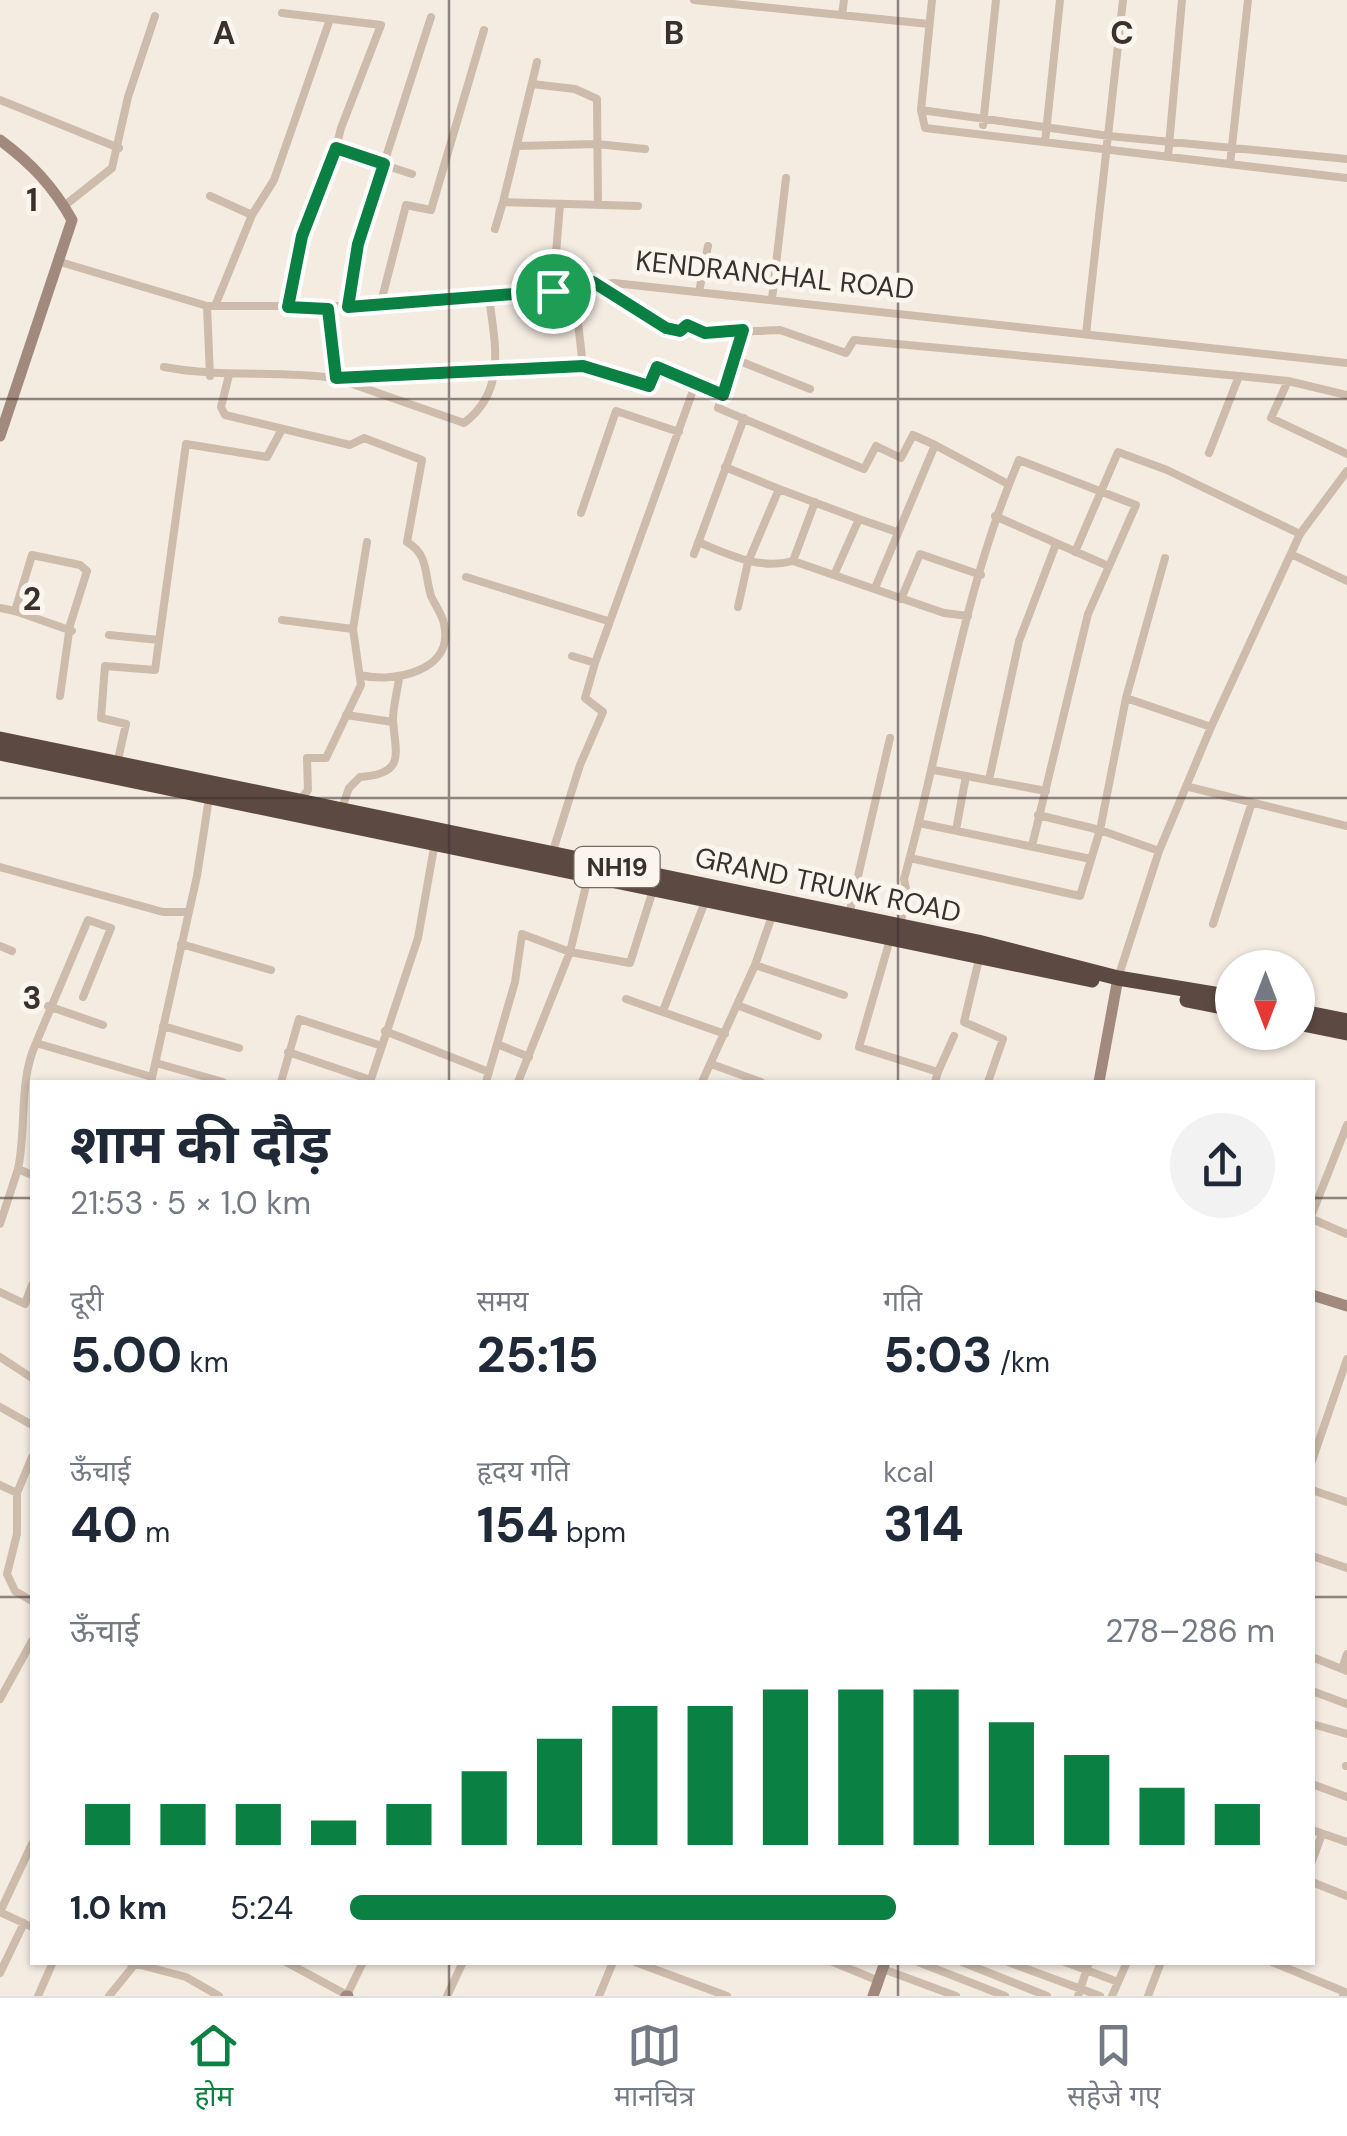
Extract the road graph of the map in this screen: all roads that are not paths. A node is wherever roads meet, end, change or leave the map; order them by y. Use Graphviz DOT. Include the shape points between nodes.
graph roads {
  1 [pos="694,0"];
  2 [pos="844,0"];
  3 [pos="932,0"];
  4 [pos="996,0"];
  5 [pos="1060,0"];
  6 [pos="1123,0"];
  7 [pos="1182,0"];
  8 [pos="1248,0"];
  9 [pos="282,13"];
  10 [pos="842,15"];
  11 [pos="155,16"];
  12 [pos="430,17"];
  13 [pos="329,22"];
  14 [pos="929,24"];
  15 [pos="484,30"];
  16 [pos="536,62"];
  17 [pos="532,84"];
  18 [pos="0,100"];
  19 [pos="920,110"];
  20 [pos="984,120"];
  21 [pos="1046,128"];
  22 [pos="982,135"];
  23 [pos="1109,136"];
  24 [pos="0,140"];
  25 [pos="1045,142"];
  26 [pos="1169,142"];
  27 [pos="597,144"];
  28 [pos="518,146"];
  29 [pos="1231,147"];
  30 [pos="119,148"];
  31 [pos="336,148"];
  32 [pos="646,148"];
  33 [pos="1108,150"];
  34 [pos="1296,154"];
  35 [pos="1168,157"];
  36 [pos="1347,159"];
  37 [pos="384,164"];
  38 [pos="1230,164"];
  39 [pos="1294,172"];
  40 [pos="412,174"];
  41 [pos="786,178"];
  42 [pos="1347,178"];
  43 [pos="210,196"];
  44 [pos="503,202"];
  45 [pos="560,204"];
  46 [pos="598,205"];
  47 [pos="64,206"];
  48 [pos="638,206"];
  49 [pos="252,214"];
  50 [pos="495,229"];
  51 [pos="708,246"];
  52 [pos="57,261"];
  53 [pos="593,282"];
  54 [pos="574,288"];
  55 [pos="553,291"];
  56 [pos="699,292"];
  57 [pos="488,298"];
  58 [pos="772,299"];
  59 [pos="211,306"];
  60 [pos="380,306"];
  61 [pos="288,307"];
  62 [pos="348,307"];
  63 [pos="328,309"];
  64 [pos="743,330"];
  65 [pos="1086,334"];
  66 [pos="737,360"];
  67 [pos="1347,362"];
  68 [pos="583,366"];
  69 [pos="164,367"];
  70 [pos="498,367"];
  71 [pos="229,375"];
  72 [pos="210,376"];
  73 [pos="1238,376"];
  74 [pos="336,378"];
  75 [pos="1288,381"];
  76 [pos="696,385"];
  77 [pos="810,389"];
  78 [pos="1347,394"];
  79 [pos="723,395"];
  80 [pos="744,418"];
  81 [pos="281,432"];
  82 [pos="679,432"];
  83 [pos="0,436"];
  84 [pos="935,445"];
  85 [pos="1209,453"];
  86 [pos="1347,454"];
  87 [pos="725,466"];
  88 [pos="1347,471"];
  89 [pos="1008,484"];
  90 [pos="779,488"];
  91 [pos="1098,491"];
  92 [pos="815,502"];
  93 [pos="581,513"];
  94 [pos="995,516"];
  95 [pos="859,518"];
  96 [pos="897,532"];
  97 [pos="1300,534"];
  98 [pos="367,542"];
  99 [pos="698,542"];
  100 [pos="1056,544"];
  101 [pos="1075,552"];
  102 [pos="694,554"];
  103 [pos="1291,554"];
  104 [pos="1165,558"];
  105 [pos="793,561"];
  106 [pos="748,562"];
  107 [pos="1106,566"];
  108 [pos="834,574"];
  109 [pos="981,575"];
  110 [pos="466,577"];
  111 [pos="1347,581"];
  112 [pos="875,588"];
  113 [pos="901,599"];
  114 [pos="738,607"];
  115 [pos="0,608"];
  116 [pos="15,611"];
  117 [pos="968,616"];
  118 [pos="282,620"];
  119 [pos="608,622"];
  120 [pos="353,630"];
  121 [pos="72,632"];
  122 [pos="109,635"];
  123 [pos="159,640"];
  124 [pos="572,656"];
  125 [pos="595,663"];
  126 [pos="360,675"];
  127 [pos="399,679"];
  128 [pos="60,696"];
  129 [pos="1126,698"];
  130 [pos="346,715"];
  131 [pos="393,722"];
  132 [pos="1211,727"];
  133 [pos="890,738"];
  134 [pos="0,739"];
  135 [pos="0,753"];
  136 [pos="117,764"];
  137 [pos="934,770"];
  138 [pos="966,776"];
  139 [pos="989,780"];
  140 [pos="1188,787"];
  141 [pos="1046,792"];
  142 [pos="209,796"];
  143 [pos="296,801"];
  144 [pos="1252,802"];
  145 [pos="339,816"];
  146 [pos="1038,816"];
  147 [pos="919,823"];
  148 [pos="1347,826"];
  149 [pos="956,830"];
  150 [pos="1100,830"];
  151 [pos="435,842"];
  152 [pos="1032,846"];
  153 [pos="1159,852"];
  154 [pos="552,854"];
  155 [pos="910,858"];
  156 [pos="1091,859"];
  157 [pos="0,867"];
  158 [pos="589,874"];
  159 [pos="654,887"];
  160 [pos="707,897"];
  161 [pos="773,911"];
  162 [pos="188,912"];
  163 [pos="850,914"];
  164 [pos="1213,924"];
  165 [pos="895,931"];
  166 [pos="181,944"];
  167 [pos="0,946"];
  168 [pos="12,951"];
  169 [pos="570,952"];
  170 [pos="980,956"];
  171 [pos="755,965"];
  172 [pos="271,970"];
  173 [pos="1119,982"];
  174 [pos="844,995"];
  175 [pos="83,996"];
  176 [pos="1215,996"];
  177 [pos="626,999"];
  178 [pos="737,1005"];
  179 [pos="1215,1005"];
  180 [pos="48,1006"];
  181 [pos="664,1011"];
  182 [pos="1315,1015"];
  183 [pos="1347,1022"];
  184 [pos="102,1025"];
  185 [pos="163,1026"];
  186 [pos="1315,1026"];
  187 [pos="385,1031"];
  188 [pos="1347,1033"];
  189 [pos="724,1034"];
  190 [pos="818,1036"];
  191 [pos="954,1036"];
  192 [pos="36,1043"];
  193 [pos="497,1044"];
  194 [pos="382,1046"];
  195 [pos="239,1048"];
  196 [pos="288,1052"];
  197 [pos="528,1056"];
  198 [pos="156,1063"];
  199 [pos="711,1064"];
  200 [pos="489,1072"];
  201 [pos="938,1072"];
  202 [pos="151,1080"];
  203 [pos="216,1080"];
  204 [pos="281,1080"];
  205 [pos="367,1080"];
  206 [pos="370,1080"];
  207 [pos="487,1080"];
  208 [pos="519,1080"];
  209 [pos="703,1080"];
  210 [pos="755,1080"];
  211 [pos="935,1080"];
  212 [pos="989,1080"];
  213 [pos="1100,1080"];
  214 [pos="1347,1125"];
  215 [pos="1344,1143"];
  216 [pos="18,1170"];
  217 [pos="30,1174"];
  218 [pos="3,1202"];
  219 [pos="1315,1210"];
  220 [pos="1315,1218"];
  221 [pos="0,1224"];
  222 [pos="1346,1231"];
  223 [pos="30,1291"];
  224 [pos="0,1292"];
  225 [pos="1315,1296"];
  226 [pos="1347,1306"];
  227 [pos="0,1357"];
  228 [pos="1347,1359"];
  229 [pos="30,1377"];
  230 [pos="1342,1387"];
  231 [pos="0,1406"];
  232 [pos="30,1425"];
  233 [pos="1315,1454"];
  234 [pos="30,1462"];
  235 [pos="0,1485"];
  236 [pos="1315,1491"];
  237 [pos="17,1493"];
  238 [pos="1347,1502"];
  239 [pos="1315,1557"];
  240 [pos="1347,1568"];
  241 [pos="30,1601"];
  242 [pos="30,1644"];
  243 [pos="1347,1654"];
  244 [pos="1315,1659"];
  245 [pos="1344,1670"];
  246 [pos="1315,1692"];
  247 [pos="0,1699"];
  248 [pos="1347,1704"];
  249 [pos="1315,1725"];
  250 [pos="1347,1734"];
  251 [pos="1315,1785"];
  252 [pos="1347,1797"];
  253 [pos="1317,1832"];
  254 [pos="1347,1842"];
  255 [pos="30,1848"];
  256 [pos="1315,1883"];
  257 [pos="1347,1896"];
  258 [pos="0,1912"];
  259 [pos="28,1925"];
  260 [pos="52,1965"];
  261 [pos="131,1965"];
  262 [pos="291,1965"];
  263 [pos="361,1965"];
  264 [pos="462,1965"];
  265 [pos="613,1965"];
  266 [pos="644,1965"];
  267 [pos="849,1965"];
  268 [pos="926,1965"];
  269 [pos="963,1965"];
  270 [pos="969,1965"];
  271 [pos="1015,1965"];
  272 [pos="1125,1965"];
  273 [pos="1160,1965"];
  274 [pos="1279,1965"];
  275 [pos="154,1967"];
  276 [pos="1088,1967"];
  277 [pos="882,1971"];
  278 [pos="0,1972"];
  279 [pos="958,1978"];
  280 [pos="1118,1982"];
  281 [pos="1080,1993"];
  282 [pos="38,1996"];
  283 [pos="110,1996"];
  284 [pos="219,1996"];
  285 [pos="347,1996"];
  286 [pos="447,1996"];
  287 [pos="599,1996"];
  288 [pos="727,1996"];
  289 [pos="873,1996"];
  290 [pos="955,1996"];
  291 [pos="1005,1996"];
  292 [pos="1047,1996"];
  293 [pos="1100,1996"];
  294 [pos="1112,1996"];
  295 [pos="1148,1996"];
  296 [pos="1344,1996"];
  1 -- 10 [label="street"];
  2 -- 10 [label="street"];
  3 -- 14 [label="street"];
  4 -- 20 [label="street"];
  5 -- 21 [label="street"];
  6 -- 23 [label="street"];
  7 -- 26 [label="street"];
  8 -- 29 [label="street"];
  9 -- 13 [label="street"];
  10 -- 14 [label="street"];
  11 -- 30 [label="street"];
  12 -- 37 [label="street"];
  13 -- 31 [label="street" via="380,25"];
  13 -- 49 [label="street" via="274,180"];
  14 -- 19 [label="street"];
  15 -- 60 [label="street" via="431,210 406,205"];
  16 -- 17 [label="street"];
  17 -- 27 [label="street" via="575,88 597,99"];
  17 -- 28 [label="street"];
  18 -- 30 [label="street"];
  19 -- 20 [label="street"];
  19 -- 22 [label="street" via="925,128"];
  20 -- 21 [label="street"];
  20 -- 22 [label="street"];
  21 -- 23 [label="street"];
  21 -- 25 [label="street"];
  22 -- 25 [label="street"];
  23 -- 26 [label="street"];
  23 -- 33 [label="street"];
  24 -- 47 [label="street" via="30,162"];
  25 -- 33 [label="street"];
  26 -- 29 [label="street"];
  26 -- 35 [label="street"];
  27 -- 28 [label="street"];
  27 -- 32 [label="street"];
  27 -- 46 [label="street"];
  28 -- 44 [label="street"];
  29 -- 34 [label="street"];
  29 -- 38 [label="street"];
  30 -- 47 [label="street" via="112,168"];
  31 -- 37 [label="street"];
  31 -- 61 [label="street" via="302,236"];
  33 -- 35 [label="street"];
  33 -- 65 [label="street"];
  34 -- 36 [label="street"];
  34 -- 39 [label="street"];
  35 -- 38 [label="street"];
  37 -- 40 [label="street"];
  37 -- 62 [label="street" via="358,244"];
  38 -- 39 [label="street"];
  39 -- 42 [label="street"];
  41 -- 58 [label="street"];
  43 -- 49 [label="street"];
  44 -- 45 [label="street"];
  44 -- 50 [label="street"];
  45 -- 46 [label="street"];
  45 -- 55 [label="street"];
  46 -- 48 [label="street"];
  47 -- 52 [label="street" via="72,220"];
  49 -- 59 [label="street"];
  51 -- 56 [label="street"];
  52 -- 59 [label="street, KENDRANCHAL ROAD"];
  52 -- 83 [label="street"];
  53 -- 54 [label="street, KENDRANCHAL ROAD"];
  53 -- 56 [label="street, KENDRANCHAL ROAD"];
  53 -- 64 [label="street" via="666,328"];
  54 -- 55 [label="street, KENDRANCHAL ROAD"];
  54 -- 68 [label="street"];
  55 -- 57 [label="street, KENDRANCHAL ROAD"];
  56 -- 58 [label="street, KENDRANCHAL ROAD"];
  57 -- 60 [label="street, KENDRANCHAL ROAD"];
  57 -- 70 [label="street"];
  58 -- 65 [label="street, KENDRANCHAL ROAD"];
  59 -- 61 [label="street, KENDRANCHAL ROAD"];
  59 -- 72 [label="street"];
  60 -- 62 [label="street, KENDRANCHAL ROAD"];
  61 -- 63 [label="street, KENDRANCHAL ROAD"];
  62 -- 63 [label="street, KENDRANCHAL ROAD"];
  63 -- 74 [label="street"];
  64 -- 66 [label="street"];
  64 -- 73 [label="street" via="799,334 846,353 854,340"];
  65 -- 67 [label="street, KENDRANCHAL ROAD"];
  66 -- 77 [label="street"];
  66 -- 79 [label="street"];
  68 -- 70 [label="street"];
  68 -- 76 [label="street" via="649,386 657,367"];
  69 -- 72 [label="street"];
  70 -- 74 [label="street"];
  70 -- 74 [label="street" via="487,397 464,423"];
  71 -- 72 [label="street"];
  71 -- 74 [label="street"];
  71 -- 81 [label="street" via="225,415"];
  73 -- 75 [label="street"];
  73 -- 85 [label="street"];
  75 -- 78 [label="street"];
  75 -- 86 [label="street" via="1271,418"];
  76 -- 79 [label="street"];
  76 -- 82 [label="street"];
  79 -- 80 [label="street" via="718,408"];
  80 -- 84 [label="street" via="864,469 876,446 901,458 913,434"];
  80 -- 87 [label="street"];
  81 -- 123 [label="street" via="267,457 186,444"];
  81 -- 127 [label="street" via="350,445 364,438 422,460 407,542 425,560 445,626 434,658"];
  82 -- 93 [label="street" via="616,410"];
  82 -- 119 [label="street"];
  84 -- 89 [label="street"];
  84 -- 96 [label="street"];
  87 -- 90 [label="street"];
  87 -- 99 [label="street"];
  88 -- 97 [label="street"];
  89 -- 91 [label="street" via="1018,460"];
  89 -- 94 [label="street"];
  90 -- 92 [label="street"];
  90 -- 106 [label="street"];
  91 -- 97 [label="street" via="1118,452"];
  91 -- 101 [label="street"];
  91 -- 107 [label="street" via="1136,505"];
  92 -- 95 [label="street"];
  92 -- 105 [label="street"];
  94 -- 100 [label="street"];
  94 -- 109 [label="street"];
  95 -- 96 [label="street"];
  95 -- 108 [label="street"];
  96 -- 112 [label="street"];
  97 -- 103 [label="street"];
  98 -- 120 [label="street"];
  99 -- 102 [label="street"];
  99 -- 106 [label="street"];
  100 -- 101 [label="street"];
  100 -- 139 [label="street" via="1019,641"];
  101 -- 107 [label="street"];
  103 -- 111 [label="street"];
  103 -- 132 [label="street"];
  104 -- 129 [label="street"];
  105 -- 106 [label="street"];
  105 -- 108 [label="street"];
  106 -- 114 [label="street"];
  107 -- 141 [label="street" via="1088,614"];
  108 -- 112 [label="street"];
  109 -- 113 [label="street" via="920,554"];
  109 -- 117 [label="street"];
  110 -- 119 [label="street"];
  112 -- 113 [label="street"];
  113 -- 117 [label="street"];
  115 -- 116 [label="street"];
  116 -- 121 [label="street"];
  116 -- 121 [label="street" via="32,555 80,565 87,571"];
  117 -- 137 [label="street" via="954,655"];
  118 -- 120 [label="street"];
  119 -- 125 [label="street"];
  120 -- 126 [label="street"];
  121 -- 128 [label="street"];
  122 -- 123 [label="street"];
  123 -- 136 [label="street" via="155,670 105,666 101,718 126,724"];
  124 -- 125 [label="street"];
  125 -- 154 [label="street" via="584,698 603,712"];
  126 -- 127 [label="street"];
  126 -- 130 [label="street"];
  127 -- 131 [label="street"];
  129 -- 132 [label="street"];
  129 -- 150 [label="street"];
  130 -- 131 [label="street"];
  130 -- 143 [label="street" via="326,758 307,758 308,790"];
  131 -- 145 [label="street" via="400,741 393,764 380,776 360,777"];
  132 -- 140 [label="street"];
  133 -- 163 [label="street"];
  134 -- 136 [label="highway, GRAND TRUNK ROAD / NH19"];
  135 -- 142 [label="highway, GRAND TRUNK ROAD / NH19"];
  136 -- 143 [label="highway, GRAND TRUNK ROAD / NH19"];
  137 -- 138 [label="street"];
  137 -- 147 [label="street"];
  138 -- 139 [label="street"];
  138 -- 149 [label="street"];
  139 -- 141 [label="street"];
  140 -- 144 [label="street"];
  140 -- 153 [label="street"];
  141 -- 146 [label="street"];
  142 -- 145 [label="highway, GRAND TRUNK ROAD / NH19"];
  142 -- 162 [label="street"];
  143 -- 145 [label="highway, GRAND TRUNK ROAD / NH19"];
  144 -- 148 [label="street"];
  144 -- 164 [label="street"];
  145 -- 151 [label="highway, GRAND TRUNK ROAD / NH19"];
  145 -- 154 [label="highway, GRAND TRUNK ROAD / NH19"];
  146 -- 150 [label="street"];
  146 -- 152 [label="street"];
  147 -- 149 [label="street"];
  147 -- 155 [label="street"];
  149 -- 152 [label="street"];
  150 -- 153 [label="street"];
  150 -- 156 [label="street"];
  151 -- 158 [label="highway, GRAND TRUNK ROAD / NH19"];
  151 -- 187 [label="street" via="418,938"];
  152 -- 156 [label="street"];
  153 -- 173 [label="street"];
  154 -- 163 [label="highway, GRAND TRUNK ROAD / NH19"];
  155 -- 156 [label="street" via="1080,896"];
  155 -- 165 [label="street"];
  157 -- 162 [label="street" via="163,912"];
  158 -- 159 [label="highway, GRAND TRUNK ROAD / NH19"];
  158 -- 169 [label="street"];
  159 -- 160 [label="highway, GRAND TRUNK ROAD / NH19"];
  159 -- 169 [label="street" via="630,963"];
  160 -- 161 [label="highway, GRAND TRUNK ROAD / NH19"];
  160 -- 181 [label="street"];
  161 -- 165 [label="highway, GRAND TRUNK ROAD / NH19"];
  161 -- 171 [label="street"];
  162 -- 166 [label="street"];
  163 -- 165 [label="highway, GRAND TRUNK ROAD / NH19"];
  165 -- 170 [label="highway, GRAND TRUNK ROAD / NH19"];
  165 -- 173 [label="highway, GRAND TRUNK ROAD / NH19" via="1052,958"];
  165 -- 201 [label="street" via="859,1047"];
  166 -- 172 [label="street"];
  166 -- 185 [label="street"];
  167 -- 168 [label="street"];
  169 -- 193 [label="street" via="522,934"];
  169 -- 197 [label="street"];
  170 -- 173 [label="highway, GRAND TRUNK ROAD / NH19"];
  170 -- 212 [label="street" via="964,1022 1003,1040"];
  171 -- 174 [label="street"];
  171 -- 178 [label="street"];
  173 -- 176 [label="highway, GRAND TRUNK ROAD / NH19"];
  173 -- 179 [label="highway, GRAND TRUNK ROAD / NH19"];
  173 -- 213 [label="street"];
  175 -- 180 [label="street" via="111,928 88,920"];
  177 -- 181 [label="street"];
  178 -- 189 [label="street"];
  178 -- 190 [label="street"];
  180 -- 184 [label="street"];
  180 -- 192 [label="street"];
  181 -- 189 [label="street"];
  182 -- 183 [label="highway"];
  185 -- 195 [label="street"];
  185 -- 198 [label="street"];
  186 -- 188 [label="highway"];
  187 -- 194 [label="street"];
  187 -- 200 [label="street"];
  189 -- 199 [label="street"];
  191 -- 201 [label="street"];
  192 -- 202 [label="street"];
  192 -- 216 [label="street" via="24,1069 26,1132"];
  193 -- 197 [label="street"];
  193 -- 200 [label="street"];
  194 -- 196 [label="street" via="299,1019"];
  194 -- 206 [label="street"];
  196 -- 204 [label="street"];
  196 -- 205 [label="street"];
  197 -- 208 [label="street"];
  198 -- 202 [label="street"];
  198 -- 203 [label="street"];
  199 -- 209 [label="street"];
  199 -- 210 [label="street"];
  200 -- 207 [label="street"];
  201 -- 211 [label="street"];
  214 -- 215 [label="street"];
  215 -- 219 [label="street"];
  216 -- 217 [label="street"];
  216 -- 218 [label="street"];
  218 -- 221 [label="street"];
  220 -- 222 [label="street"];
  223 -- 224 [label="street" via="25,1304"];
  225 -- 226 [label="street"];
  227 -- 229 [label="street"];
  228 -- 230 [label="street"];
  230 -- 233 [label="street"];
  231 -- 232 [label="street"];
  234 -- 237 [label="street"];
  235 -- 237 [label="street"];
  236 -- 238 [label="street"];
  237 -- 241 [label="street" via="17,1534 7,1574 15,1591"];
  239 -- 240 [label="street"];
  242 -- 247 [label="street"];
  243 -- 245 [label="street"];
  244 -- 245 [label="street"];
  246 -- 248 [label="street"];
  249 -- 250 [label="street"];
  251 -- 252 [label="street"];
  253 -- 254 [label="street"];
  255 -- 258 [label="street"];
  256 -- 257 [label="street"];
  258 -- 259 [label="street"];
  259 -- 278 [label="street"];
  260 -- 282 [label="street"];
  261 -- 283 [label="street"];
  262 -- 285 [label="street"];
  263 -- 285 [label="street"];
  264 -- 286 [label="street"];
  265 -- 287 [label="street"];
  266 -- 288 [label="street"];
  267 -- 277 [label="street"];
  268 -- 279 [label="street"];
  269 -- 279 [label="street"];
  270 -- 292 [label="street"];
  271 -- 281 [label="street"];
  272 -- 280 [label="street"];
  273 -- 295 [label="street"];
  274 -- 296 [label="street"];
  275 -- 284 [label="street"];
  276 -- 280 [label="street"];
  276 -- 281 [label="street"];
  277 -- 289 [label="street"];
  277 -- 290 [label="street"];
  279 -- 290 [label="street"];
  279 -- 291 [label="street"];
  280 -- 294 [label="street"];
  281 -- 293 [label="street"];
}
